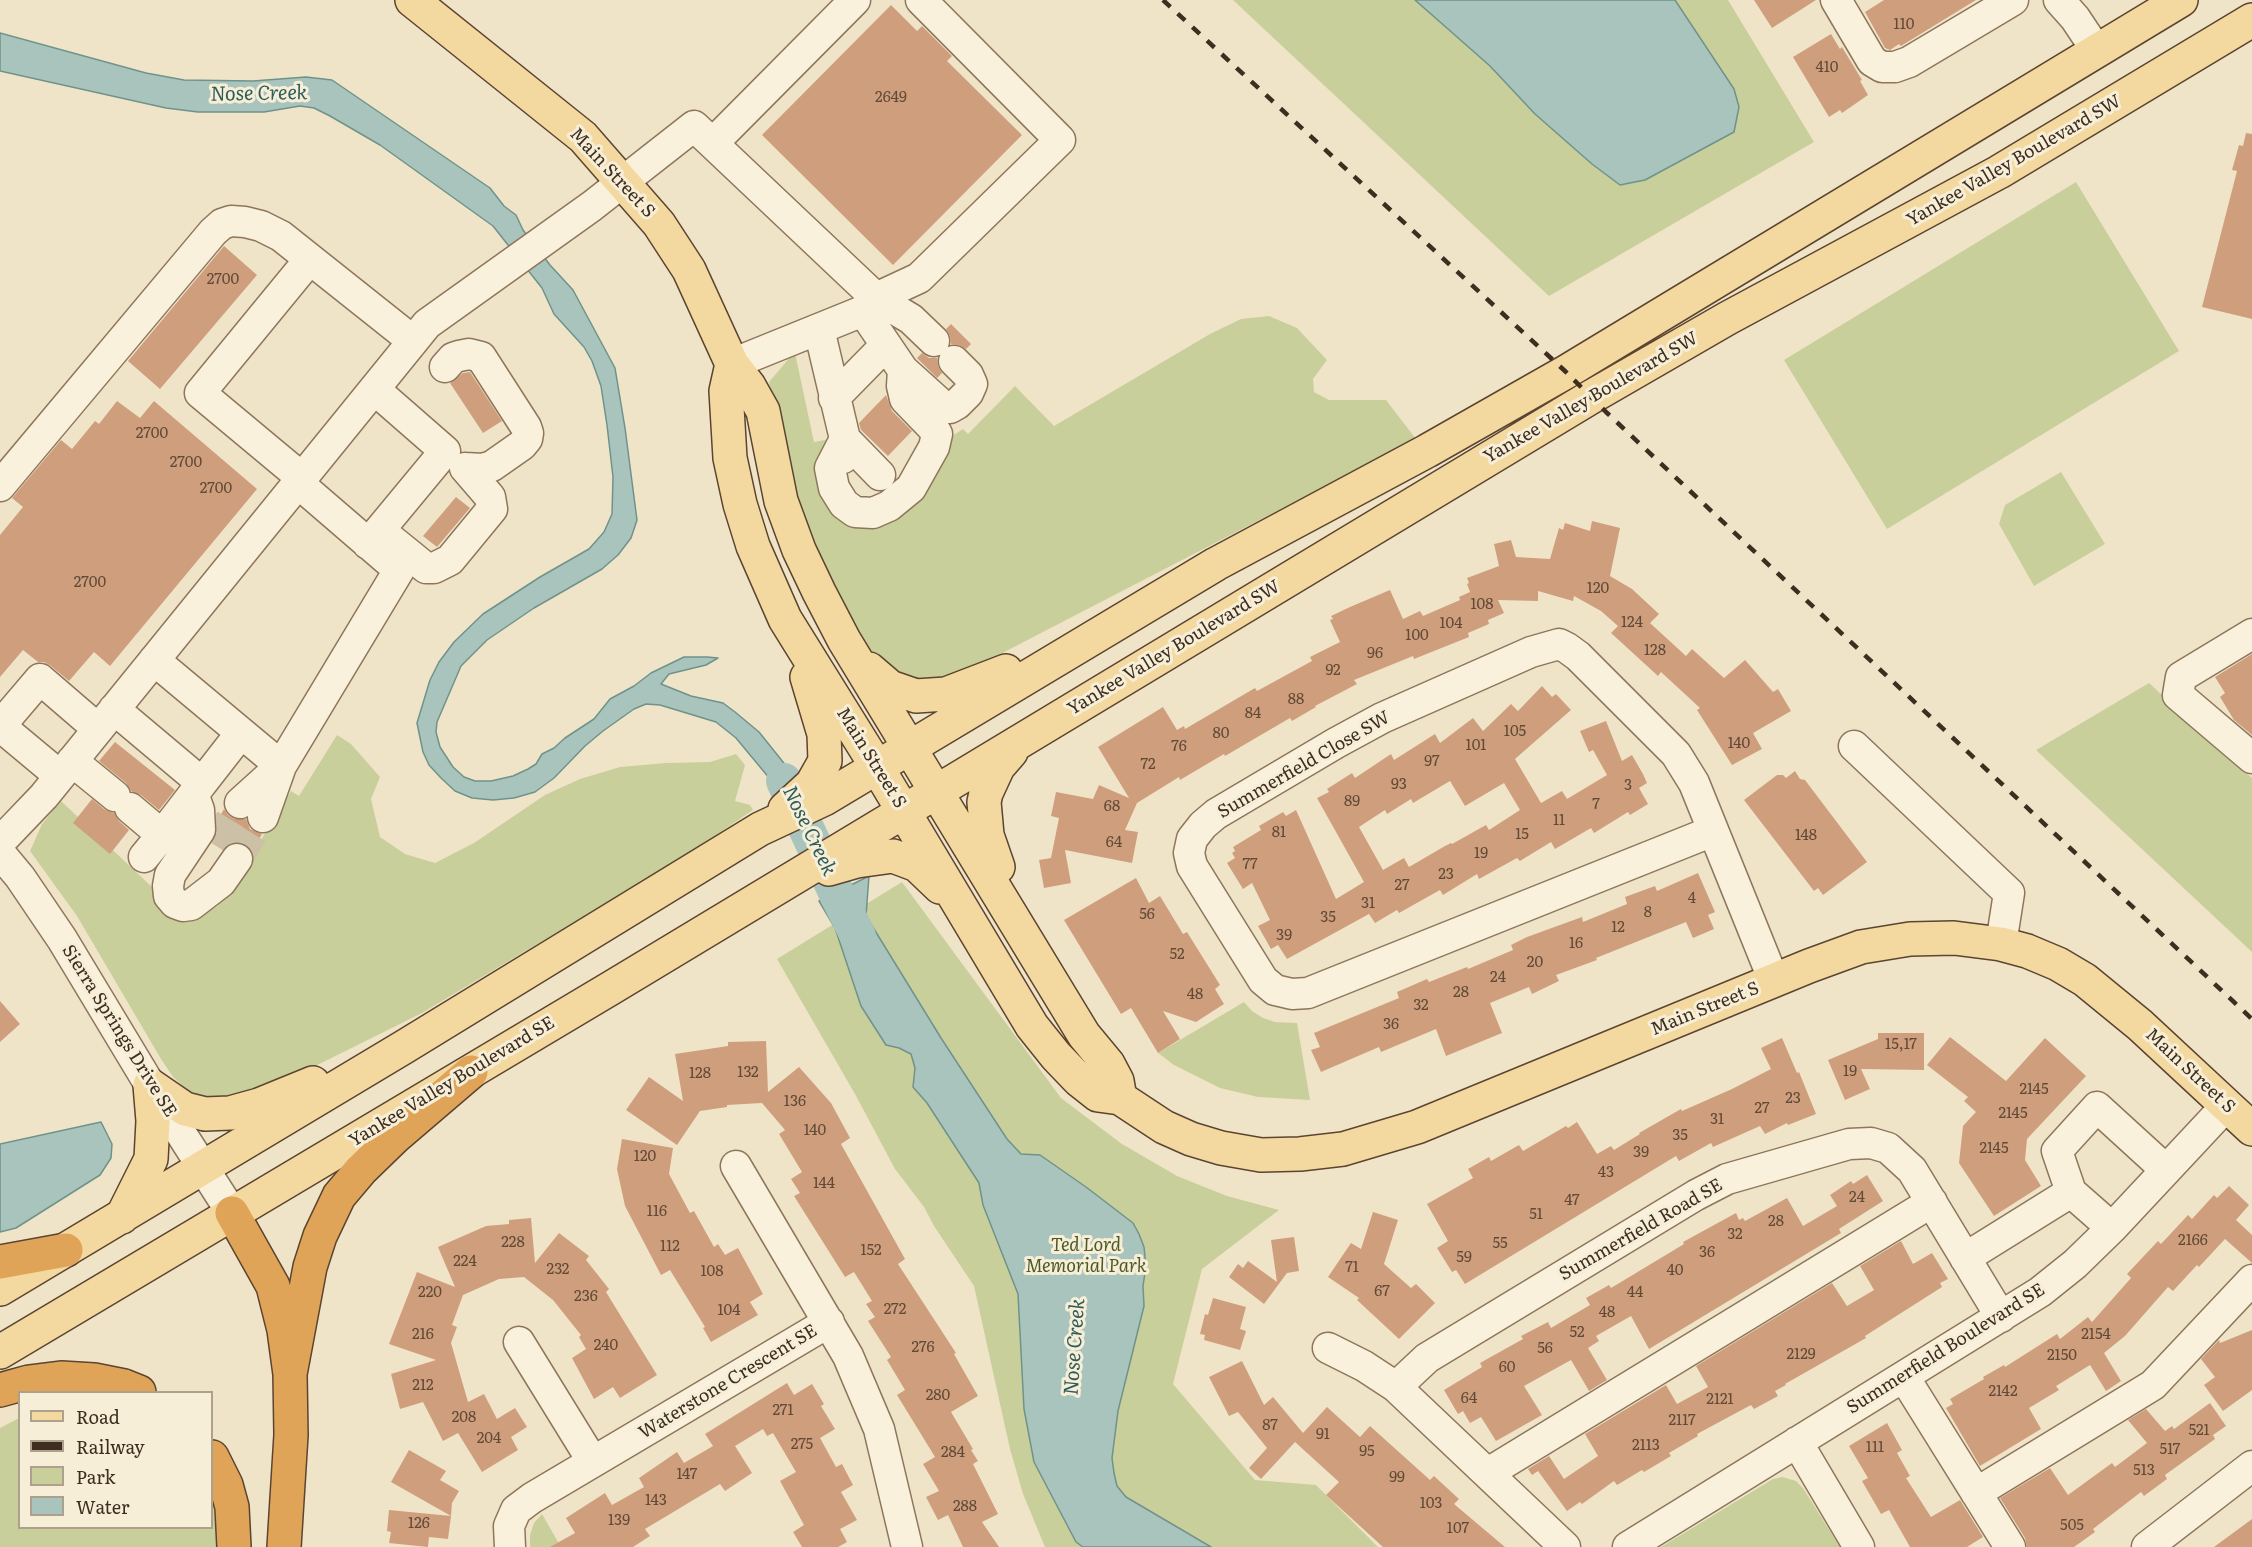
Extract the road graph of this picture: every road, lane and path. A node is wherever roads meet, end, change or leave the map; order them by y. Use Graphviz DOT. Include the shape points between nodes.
graph roads {
  1 [pos="412,0"];
  2 [pos="855,0"];
  3 [pos="921,0"];
  4 [pos="1836,0"];
  5 [pos="2013,0"];
  6 [pos="2181,0"];
  7 [pos="2067,9"];
  8 [pos="2252,20"];
  9 [pos="2097,51"];
  10 [pos="713,143"];
  11 [pos="623,181"];
  12 [pos="310,259"];
  13 [pos="869,304"];
  14 [pos="819,329"];
  15 [pos="413,341"];
  16 [pos="886,345"];
  17 [pos="732,364"];
  18 [pos="445,367"];
  19 [pos="903,370"];
  20 [pos="374,389"];
  21 [pos="834,399"];
  22 [pos="845,439"];
  23 [pos="880,475"];
  24 [pos="300,480"];
  25 [pos="0,486"];
  26 [pos="374,537"];
  27 [pos="1216,564"];
  28 [pos="785,620"];
  29 [pos="2252,634"];
  30 [pos="844,640"];
  31 [pos="154,660"];
  32 [pos="106,719"];
  33 [pos="0,726"];
  34 [pos="241,733"];
  35 [pos="1020,742"];
  36 [pos="1854,746"];
  37 [pos="911,747"];
  38 [pos="2252,758"];
  39 [pos="280,766"];
  40 [pos="878,768"];
  41 [pos="66,769"];
  42 [pos="198,789"];
  43 [pos="938,792"];
  44 [pos="251,810"];
  45 [pos="904,812"];
  46 [pos="760,829"];
  47 [pos="1713,831"];
  48 [pos="0,842"];
  49 [pos="226,852"];
  50 [pos="0,853"];
  51 [pos="790,880"];
  52 [pos="10,885"];
  53 [pos="960,908"];
  54 [pos="2001,944"];
  55 [pos="1049,978"];
  56 [pos="1774,981"];
  57 [pos="404,1047"];
  58 [pos="471,1072"];
  59 [pos="150,1084"];
  60 [pos="1120,1098"];
  61 [pos="2227,1105"];
  62 [pos="2252,1129"];
  63 [pos="736,1166"];
  64 [pos="204,1167"];
  65 [pos="2166,1170"];
  66 [pos="2071,1192"];
  67 [pos="1932,1202"];
  68 [pos="232,1213"];
  69 [pos="122,1217"];
  70 [pos="2112,1228"];
  71 [pos="66,1250"];
  72 [pos="1965,1258"];
  73 [pos="0,1262"];
  74 [pos="2252,1280"];
  75 [pos="0,1289"];
  76 [pos="2001,1317"];
  77 [pos="829,1322"];
  78 [pos="519,1342"];
  79 [pos="1328,1348"];
  80 [pos="0,1352"];
  81 [pos="290,1374"];
  82 [pos="1904,1377"];
  83 [pos="1396,1387"];
  84 [pos="0,1390"];
  85 [pos="136,1391"];
  86 [pos="1797,1442"];
  87 [pos="213,1459"];
  88 [pos="593,1462"];
  89 [pos="2252,1466"];
  90 [pos="1488,1473"];
  91 [pos="1976,1493"];
  92 [pos="234,1547"];
  93 [pos="284,1547"];
  94 [pos="510,1547"];
  95 [pos="907,1547"];
  96 [pos="1565,1547"];
  97 [pos="1628,1547"];
  98 [pos="1859,1547"];
  99 [pos="2010,1547"];
  100 [pos="2146,1547"];
  1 -- 11 [label="main road, Main Street S" via="583,137"];
  2 -- 10 [label="street"];
  3 -- 13 [label="street" via="1060,140 919,278"];
  4 -- 5 [label="street" via="1872,61 1895,68"];
  6 -- 9 [label="main road, Yankee Valley Boulevard SW"];
  7 -- 9 [label="street"];
  8 -- 35 [label="main road, Yankee Valley Boulevard SW" via="1999,172 1653,360"];
  9 -- 27 [label="main road, Yankee Valley Boulevard SW" via="1566,372"];
  10 -- 11 [label="street" via="694,126"];
  10 -- 13 [label="street"];
  11 -- 15 [label="street" via="427,324"];
  11 -- 17 [label="main road, Main Street S" via="659,224 688,270"];
  12 -- 15 [label="street"];
  12 -- 24 [label="street" via="200,393"];
  12 -- 25 [label="street" via="261,226 231,221 222,224"];
  13 -- 14 [label="street"];
  13 -- 16 [label="street"];
  13 -- 19 [label="street" via="911,319 968,375 972,384 968,393 950,408 944,407"];
  14 -- 17 [label="street"];
  14 -- 21 [label="street"];
  15 -- 20 [label="street"];
  16 -- 19 [label="street"];
  16 -- 21 [label="street"];
  17 -- 28 [label="main road, Main Street S" via="726,391 732,469 753,546"];
  17 -- 30 [label="main road, Main Street S" via="763,411 789,526"];
  18 -- 26 [label="street" via="459,356 481,357 526,427 527,440 492,466 465,468 490,497 492,509 442,566 426,568"];
  19 -- 22 [label="street" via="905,399 937,434 911,488 873,513 855,512 844,504 834,488 830,468"];
  20 -- 24 [label="street"];
  20 -- 26 [label="street" via="445,451"];
  21 -- 22 [label="street"];
  22 -- 23 [label="street"];
  24 -- 26 [label="street"];
  24 -- 31 [label="street"];
  26 -- 39 [label="street" via="399,570"];
  27 -- 30 [label="main road" via="992,678 946,694 916,696 890,687 875,676"];
  27 -- 37 [label="main road, Yankee Valley Boulevard SW"];
  28 -- 40 [label="main road, Main Street S"];
  28 -- 46 [label="main road" via="817,706 825,761 812,784"];
  29 -- 38 [label="street" via="2181,677 2178,695"];
  30 -- 37 [label="main road, Main Street S"];
  31 -- 32 [label="street"];
  31 -- 34 [label="street"];
  32 -- 33 [label="street" via="40,679"];
  32 -- 41 [label="street"];
  32 -- 42 [label="street"];
  33 -- 41 [label="street"];
  34 -- 39 [label="street"];
  34 -- 42 [label="street"];
  35 -- 43 [label="main road, Yankee Valley Boulevard SW"];
  35 -- 55 [label="main road" via="992,779 984,802 984,822 994,858"];
  36 -- 54 [label="street" via="2009,893"];
  37 -- 40 [label="main road, Yankee Valley Boulevard SW"];
  37 -- 43 [label="main road, Main Street S"];
  39 -- 44 [label="street"];
  40 -- 45 [label="main road, Main Street S"];
  40 -- 46 [label="main road" via="824,800"];
  41 -- 42 [label="street" via="122,802 153,846"];
  41 -- 48 [label="street"];
  42 -- 49 [label="street" via="200,830 171,875 169,896 176,903 190,905 222,882"];
  43 -- 45 [label="main road, Yankee Valley Boulevard SW"];
  43 -- 55 [label="main road, Main Street S"];
  45 -- 51 [label="main road, Yankee Valley Boulevard SE"];
  45 -- 53 [label="main road, Main Street S"];
  46 -- 57 [label="main road"];
  47 -- 47 [label="street, Summerfield Close SW" via="1308,993 1292,994 1275,990 1263,980 1192,866 1189,853 1192,839 1216,814 1336,743 1382,718 1531,652 1558,645 1578,656 1676,754 1694,783"];
  47 -- 56 [label="street, Summerfield Close SW"];
  50 -- 52 [label="street, Sierra Springs Drive SE"];
  51 -- 53 [label="main road" via="857,861 893,856 917,866"];
  51 -- 58 [label="main road, Yankee Valley Boulevard SE"];
  52 -- 59 [label="street, Sierra Springs Drive SE" via="62,939"];
  53 -- 60 [label="main road, Main Street S" via="1032,1026 1056,1056 1098,1095"];
  54 -- 56 [label="main road, Main Street S" via="1954,938 1910,939 1851,951"];
  54 -- 61 [label="main road, Main Street S" via="2058,964 2085,980"];
  55 -- 60 [label="main road, Main Street S" via="1084,1035 1108,1065"];
  56 -- 60 [label="main road, Main Street S" via="1417,1128 1343,1149 1261,1155 1221,1148 1164,1127"];
  57 -- 59 [label="main road" via="230,1113 206,1114 185,1109"];
  57 -- 64 [label="main road"];
  58 -- 68 [label="main road, Yankee Valley Boulevard SE"];
  58 -- 81 [label="highway" via="395,1137 339,1196 310,1267"];
  59 -- 64 [label="street, Sierra Springs Drive SE"];
  59 -- 69 [label="main road" via="151,1159"];
  61 -- 62 [label="main road, Main Street S"];
  61 -- 65 [label="street, Summerfield Boulevard SE"];
  63 -- 77 [label="street"];
  64 -- 68 [label="street, Sierra Springs Drive SE"];
  64 -- 69 [label="main road"];
  65 -- 66 [label="street" via="2097,1107 2057,1150"];
  65 -- 70 [label="street, Summerfield Boulevard SE"];
  66 -- 70 [label="street"];
  66 -- 72 [label="street"];
  67 -- 72 [label="street, Summerfield Road SE"];
  67 -- 83 [label="street, Summerfield Road SE" via="1902,1159 1888,1148 1871,1143 1849,1144 1727,1179 1427,1358"];
  67 -- 90 [label="street"];
  68 -- 80 [label="main road, Yankee Valley Boulevard SE"];
  68 -- 81 [label="highway" via="273,1286"];
  69 -- 71 [label="main road"];
  70 -- 76 [label="street, Summerfield Boulevard SE" via="2075,1264"];
  71 -- 73 [label="highway"];
  71 -- 75 [label="main road"];
  72 -- 76 [label="street, Summerfield Road SE"];
  74 -- 91 [label="street" via="2153,1385"];
  76 -- 82 [label="street, Summerfield Boulevard SE"];
  77 -- 88 [label="street, Waterstone Crescent SE"];
  77 -- 95 [label="street, Waterstone Crescent SE" via="879,1429"];
  78 -- 88 [label="street"];
  79 -- 83 [label="street"];
  81 -- 93 [label="highway" via="291,1435"];
  82 -- 86 [label="street, Summerfield Boulevard SE"];
  82 -- 91 [label="street"];
  83 -- 90 [label="street"];
  84 -- 85 [label="highway" via="61,1378 94,1380"];
  86 -- 97 [label="street, Summerfield Boulevard SE"];
  86 -- 98 [label="street"];
  87 -- 92 [label="highway" via="232,1507"];
  88 -- 94 [label="street, Waterstone Crescent SE" via="516,1510 509,1526"];
  89 -- 100 [label="street"];
  90 -- 96 [label="street"];
  91 -- 99 [label="street"];
}
